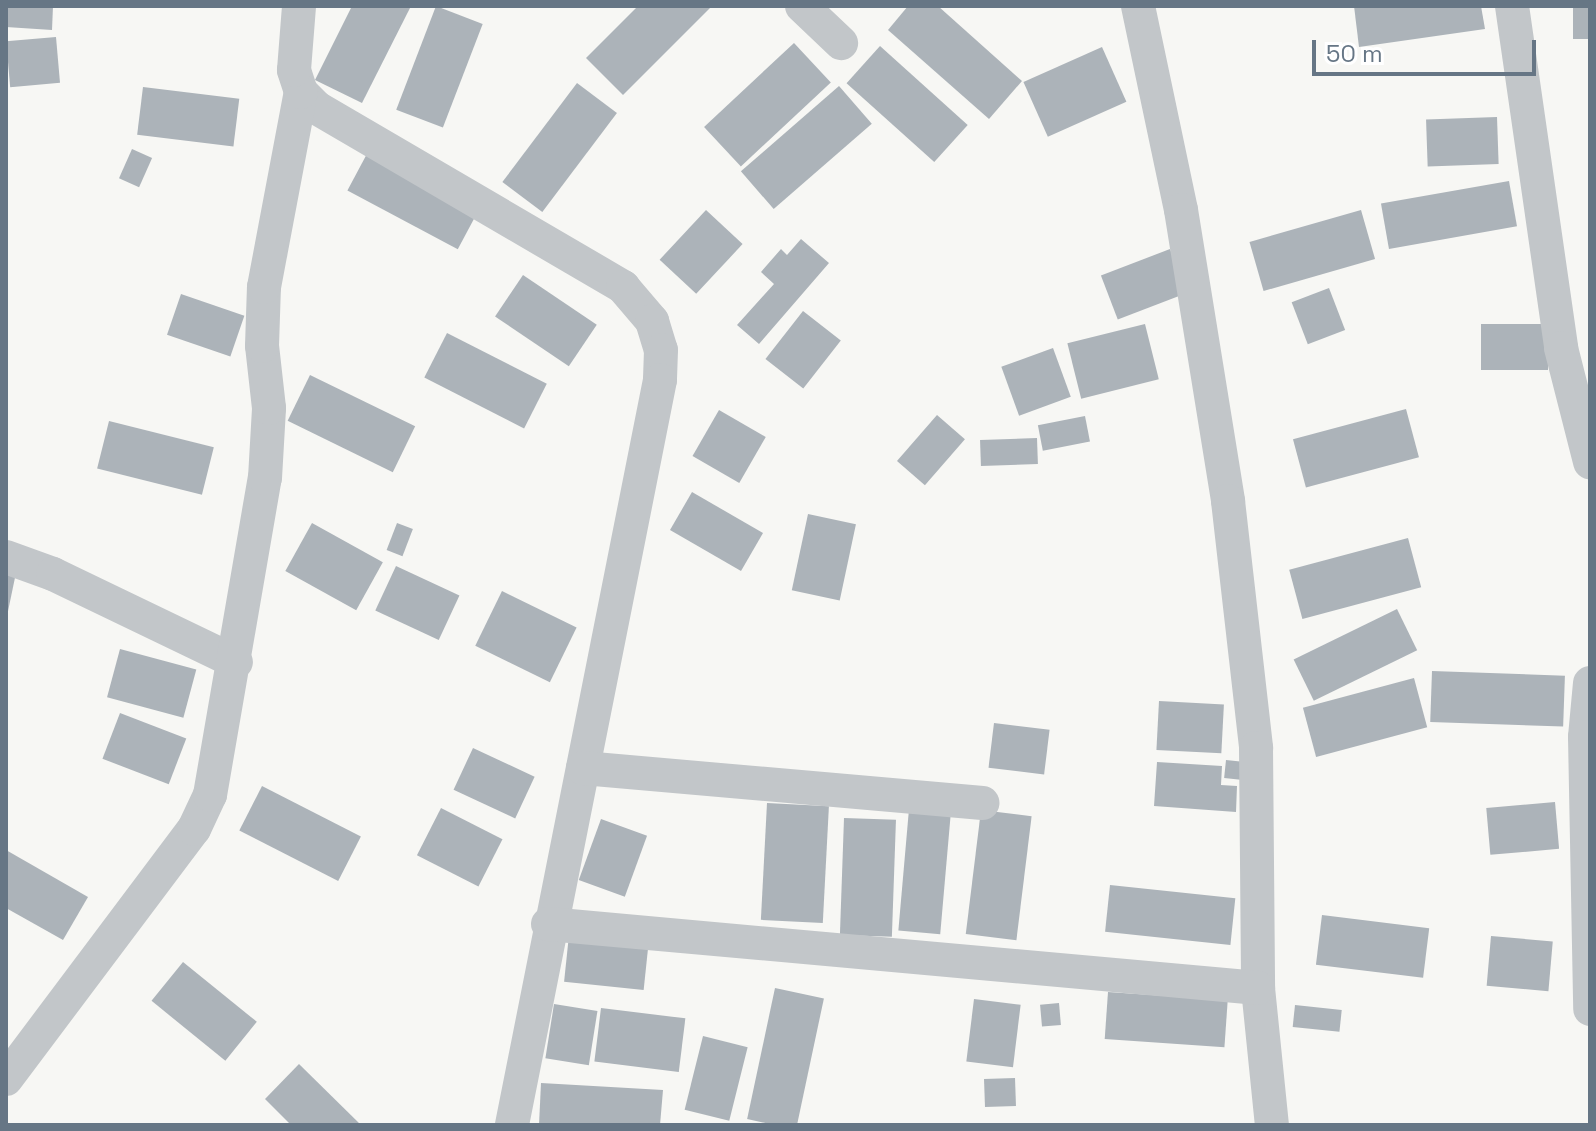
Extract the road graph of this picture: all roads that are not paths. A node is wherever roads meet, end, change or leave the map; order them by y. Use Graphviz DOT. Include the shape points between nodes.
graph roads {
  1 [pos="299,6"];
  2 [pos="802,6"];
  3 [pos="1138,6"];
  4 [pos="1512,6"];
  5 [pos="841,43"];
  6 [pos="301,92"];
  7 [pos="1590,462"];
  8 [pos="6,557"];
  9 [pos="236,662"];
  10 [pos="1590,683"];
  11 [pos="583,768"];
  12 [pos="982,803"];
  13 [pos="548,924"];
  14 [pos="1258,988"];
  15 [pos="1590,1009"];
  16 [pos="6,1079"];
  17 [pos="512,1125"];
  18 [pos="1272,1125"];
  1 -- 6 [label="street" via="294,70"];
  2 -- 5 [label="street"];
  3 -- 14 [label="street" via="1181,210 1228,501 1256,748"];
  4 -- 7 [label="street" via="1561,348"];
  6 -- 9 [label="street" via="264,287 269,438"];
  6 -- 11 [label="street" via="317,108 623,287 652,321 661,350 660,380"];
  8 -- 9 [label="street" via="53,574"];
  9 -- 16 [label="street" via="221,754 194,829"];
  10 -- 15 [label="street" via="1585,737"];
  11 -- 12 [label="street"];
  11 -- 13 [label="street"];
  13 -- 14 [label="street"];
  13 -- 17 [label="street"];
  14 -- 18 [label="street"];
}
